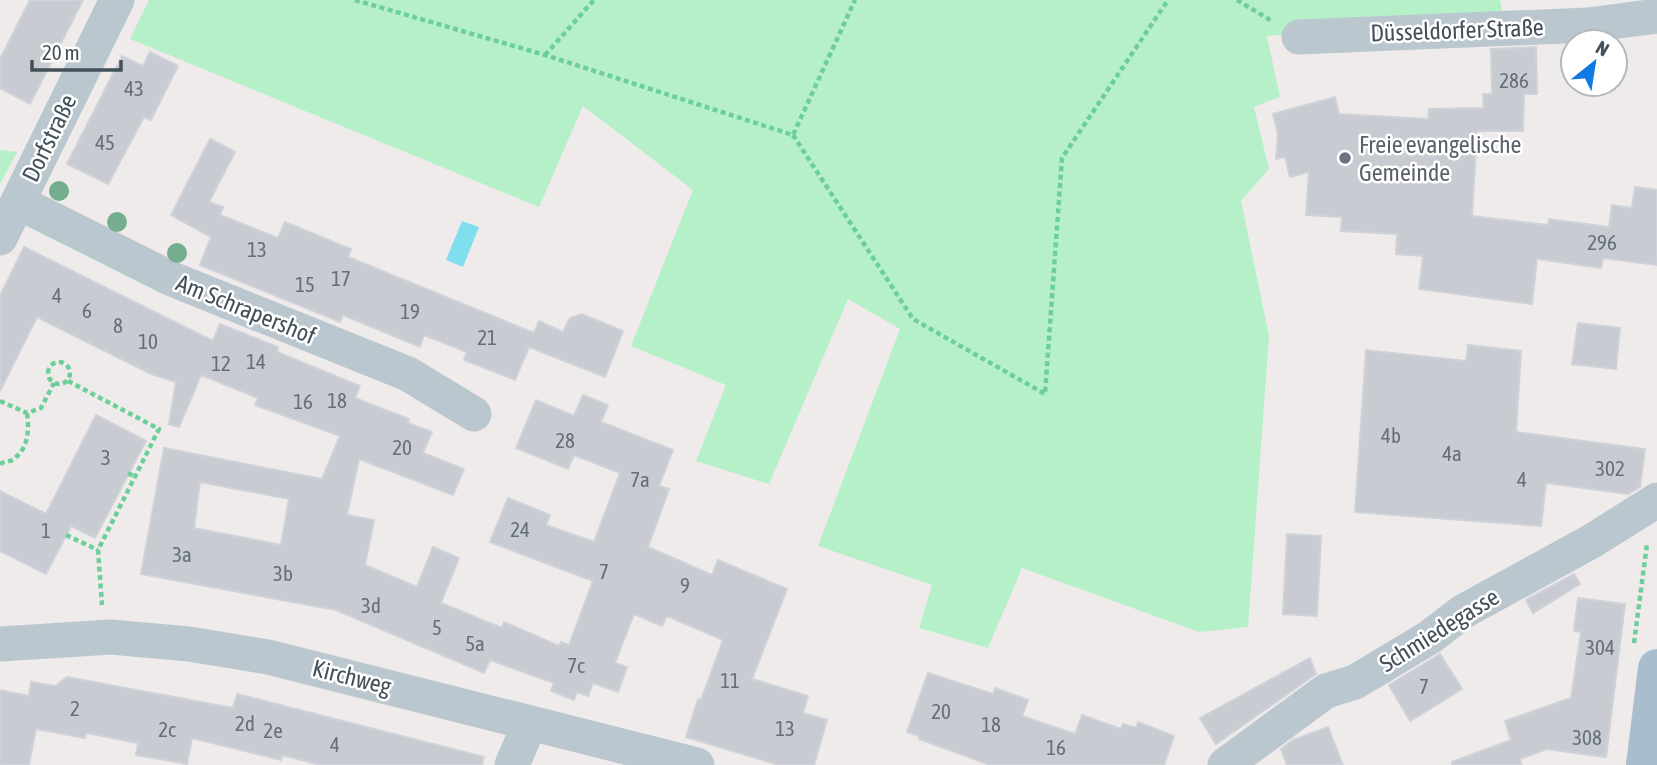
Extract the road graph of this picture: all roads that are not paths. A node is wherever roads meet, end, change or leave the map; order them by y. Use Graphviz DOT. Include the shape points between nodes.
graph roads {
  1 [pos="117,0"];
  2 [pos="1657,16"];
  3 [pos="1299,37"];
  4 [pos="18,202"];
  5 [pos="0,238"];
  6 [pos="474,414"];
  7 [pos="1654,502"];
  8 [pos="0,644"];
  9 [pos="1645,660"];
  10 [pos="530,723"];
  11 [pos="512,765"];
  12 [pos="697,765"];
  13 [pos="1225,765"];
  14 [pos="1644,765"];
  1 -- 4 [label="street, Dorfstraße"];
  2 -- 3 [label="street, Düsseldorfer Straße" via="1588,25"];
  4 -- 5 [label="street, Dorfstraße"];
  4 -- 6 [label="street, Am Schrapershof" via="172,279 408,374"];
  7 -- 13 [label="street, Schmiedegasse" via="1464,611 1355,682 1326,691"];
  8 -- 10 [label="street, Kirchweg" via="105,637 189,643 268,656"];
  9 -- 14 [label="main road"];
  10 -- 11 [label="street"];
  10 -- 12 [label="street, Kirchweg"];
}
